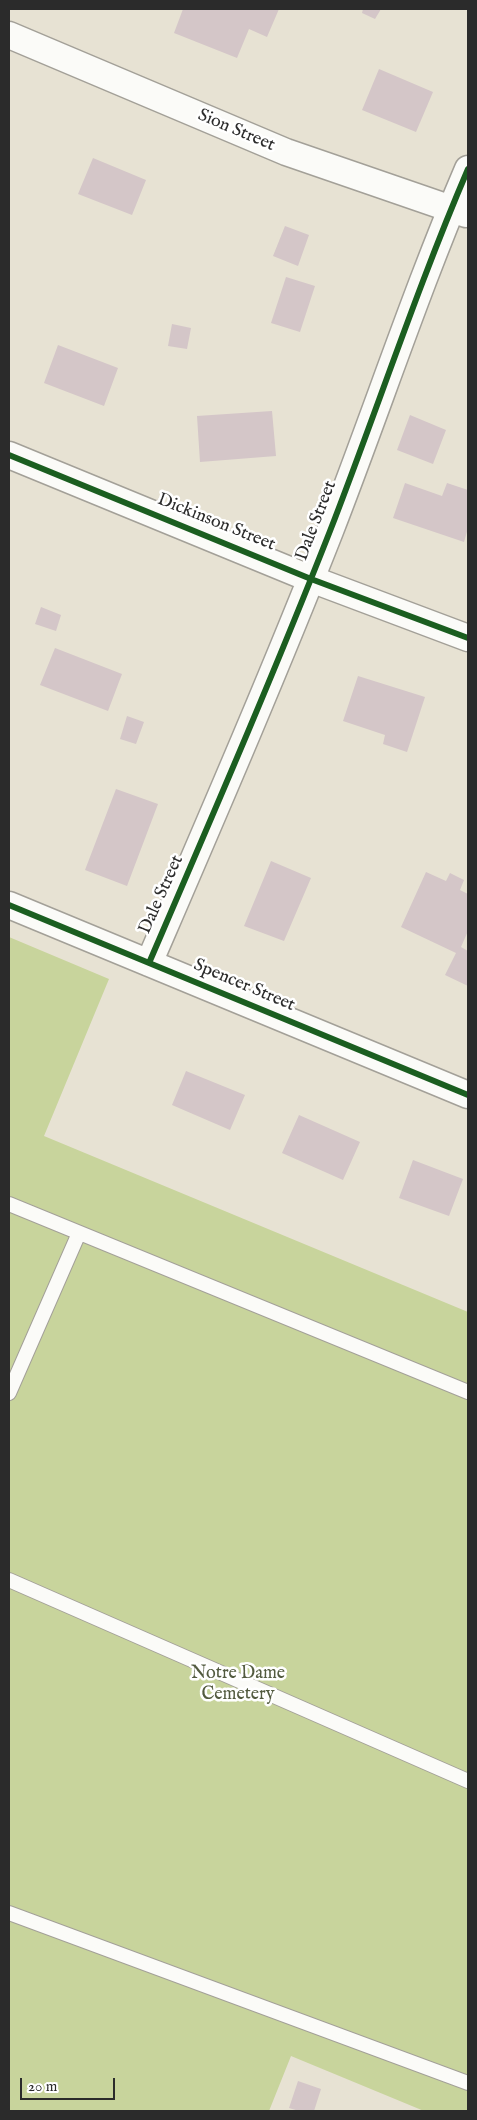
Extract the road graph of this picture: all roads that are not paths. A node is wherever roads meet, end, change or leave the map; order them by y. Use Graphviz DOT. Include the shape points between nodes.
graph roads {
  1 [pos="9,35"];
  2 [pos="468,169"];
  3 [pos="460,212"];
  4 [pos="9,455"];
  5 [pos="311,578"];
  6 [pos="468,638"];
  7 [pos="9,905"];
  8 [pos="149,962"];
  9 [pos="468,1095"];
  10 [pos="9,1204"];
  11 [pos="79,1233"];
  12 [pos="468,1392"];
  13 [pos="9,1393"];
  14 [pos="9,1580"];
  15 [pos="468,1781"];
  16 [pos="9,1913"];
  17 [pos="468,2083"];
  1 -- 3 [label="street, Sion Street" via="286,152"];
  2 -- 3 [label="street, Dale Street"];
  3 -- 5 [label="street, Dale Street"];
  4 -- 5 [label="street, Dickinson Street"];
  5 -- 6 [label="street, Dickinson Street"];
  5 -- 8 [label="street, Dale Street" via="243,746"];
  7 -- 8 [label="street, Spencer Street"];
  8 -- 9 [label="street, Spencer Street"];
  10 -- 11 [label="lane"];
  11 -- 12 [label="lane"];
  11 -- 13 [label="lane"];
  14 -- 15 [label="lane"];
  16 -- 17 [label="lane"];
}
